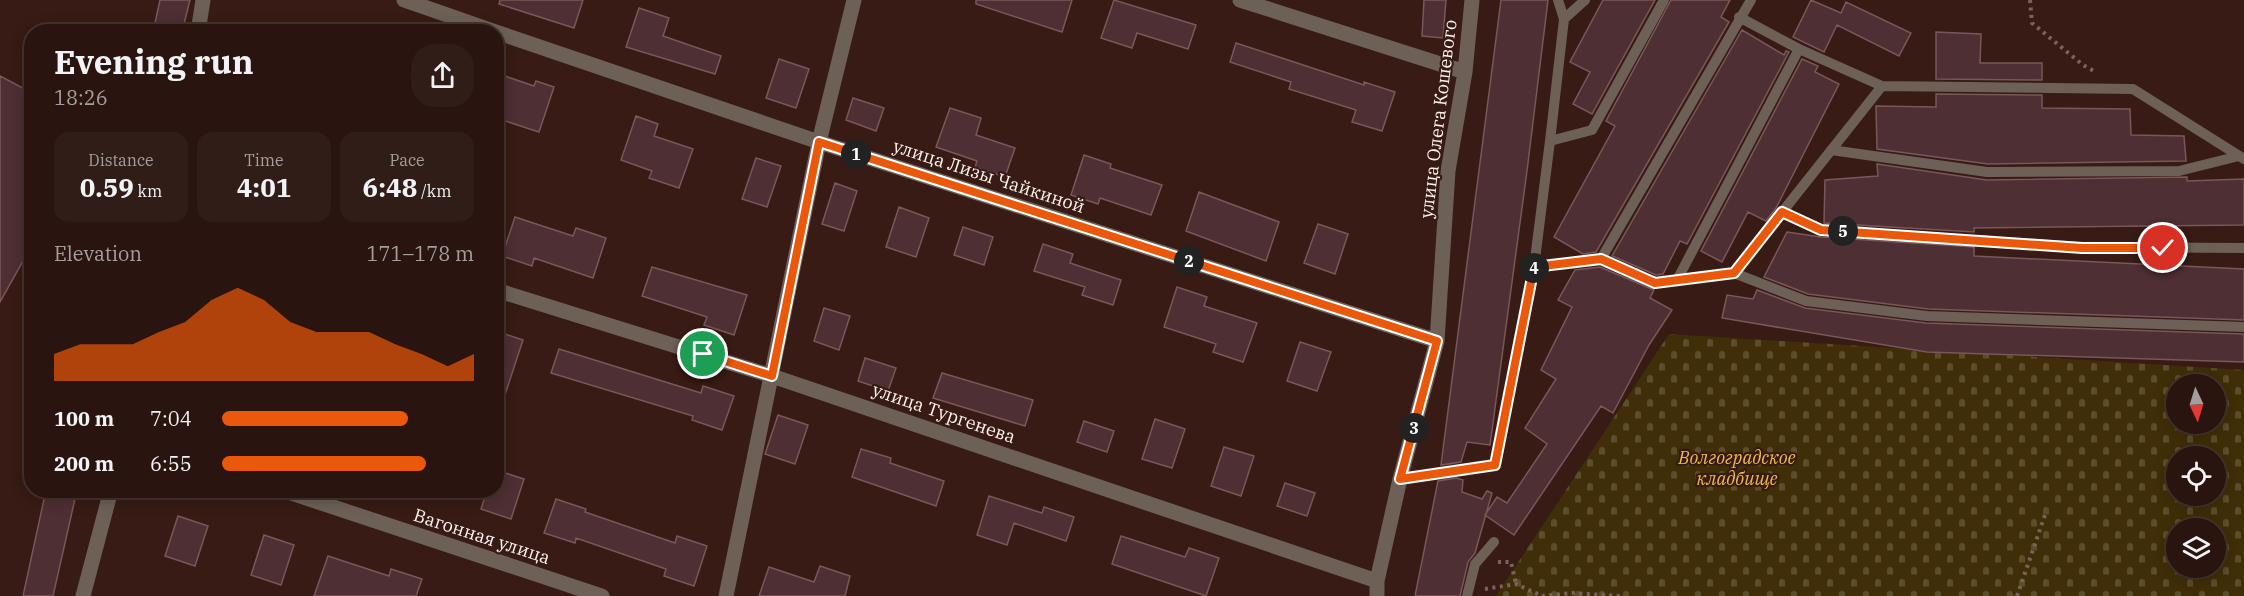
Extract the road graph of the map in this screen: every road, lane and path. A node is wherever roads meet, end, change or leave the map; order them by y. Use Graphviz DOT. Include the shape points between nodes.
graph roads {
  1 [pos="204,0"];
  2 [pos="404,0"];
  3 [pos="854,0"];
  4 [pos="1240,0"];
  5 [pos="1472,0"];
  6 [pos="1558,0"];
  7 [pos="1585,0"];
  8 [pos="1664,0"];
  9 [pos="1750,0"];
  10 [pos="2030,0"];
  11 [pos="1739,17"];
  12 [pos="1564,20"];
  13 [pos="200,24"];
  14 [pos="473,24"];
  15 [pos="504,35"];
  16 [pos="1799,50"];
  17 [pos="1465,72"];
  18 [pos="2103,75"];
  19 [pos="1882,86"];
  20 [pos="1550,141"];
  21 [pos="819,142"];
  22 [pos="1831,150"];
  23 [pos="2242,158"];
  24 [pos="1782,212"];
  25 [pos="2244,248"];
  26 [pos="1601,259"];
  27 [pos="1534,267"];
  28 [pos="1734,273"];
  29 [pos="1677,280"];
  30 [pos="504,292"];
  31 [pos="2244,327"];
  32 [pos="1437,341"];
  33 [pos="772,376"];
  34 [pos="1400,479"];
  35 [pos="109,498"];
  36 [pos="306,498"];
  37 [pos="2045,515"];
  38 [pos="1494,542"];
  39 [pos="1471,580"];
  40 [pos="1516,584"];
  41 [pos="1377,588"];
  42 [pos="83,596"];
  43 [pos="602,596"];
  44 [pos="726,596"];
  45 [pos="1467,596"];
  46 [pos="1620,596"];
  47 [pos="2017,596"];
  1 -- 13 [label="street"];
  2 -- 14 [label="street, улица Лизы Чайкиной"];
  3 -- 21 [label="street"];
  4 -- 17 [label="street"];
  5 -- 17 [label="street, улица Олега Кошевого"];
  6 -- 12 [label="lane"];
  7 -- 12 [label="lane"];
  8 -- 20 [label="lane" via="1592,130"];
  9 -- 11 [label="lane"];
  10 -- 18 [label="path" via="2032,23 2083,65"];
  11 -- 16 [label="lane"];
  11 -- 26 [label="lane"];
  12 -- 20 [label="lane"];
  15 -- 21 [label="street, улица Лизы Чайкиной"];
  16 -- 19 [label="lane"];
  16 -- 29 [label="lane"];
  17 -- 32 [label="street, улица Олега Кошевого" via="1448,171"];
  19 -- 22 [label="lane"];
  19 -- 23 [label="lane" via="2133,89"];
  20 -- 27 [label="lane"];
  21 -- 32 [label="street, улица Лизы Чайкиной"];
  21 -- 33 [label="street"];
  22 -- 23 [label="lane" via="1988,172 2179,171"];
  22 -- 24 [label="lane"];
  24 -- 25 [label="lane" via="1821,230 2082,248"];
  24 -- 28 [label="lane"];
  26 -- 27 [label="lane"];
  26 -- 29 [label="lane" via="1655,283"];
  27 -- 34 [label="lane" via="1495,465"];
  28 -- 29 [label="lane"];
  28 -- 31 [label="lane" via="1806,301 1928,316"];
  30 -- 33 [label="street, улица Тургенева"];
  32 -- 34 [label="street, улица Олега Кошевого"];
  33 -- 41 [label="street, улица Тургенева"];
  33 -- 44 [label="street"];
  34 -- 41 [label="street, улица Олега Кошевого"];
  35 -- 42 [label="street"];
  36 -- 43 [label="street, Вагонная улица"];
  37 -- 47 [label="path"];
  38 -- 39 [label="lane" via="1475,564"];
  39 -- 40 [label="path" via="1485,589"];
  39 -- 40 [label="path" via="1493,562 1511,562"];
  39 -- 45 [label="lane"];
  40 -- 46 [label="path" via="1542,596"];
}
